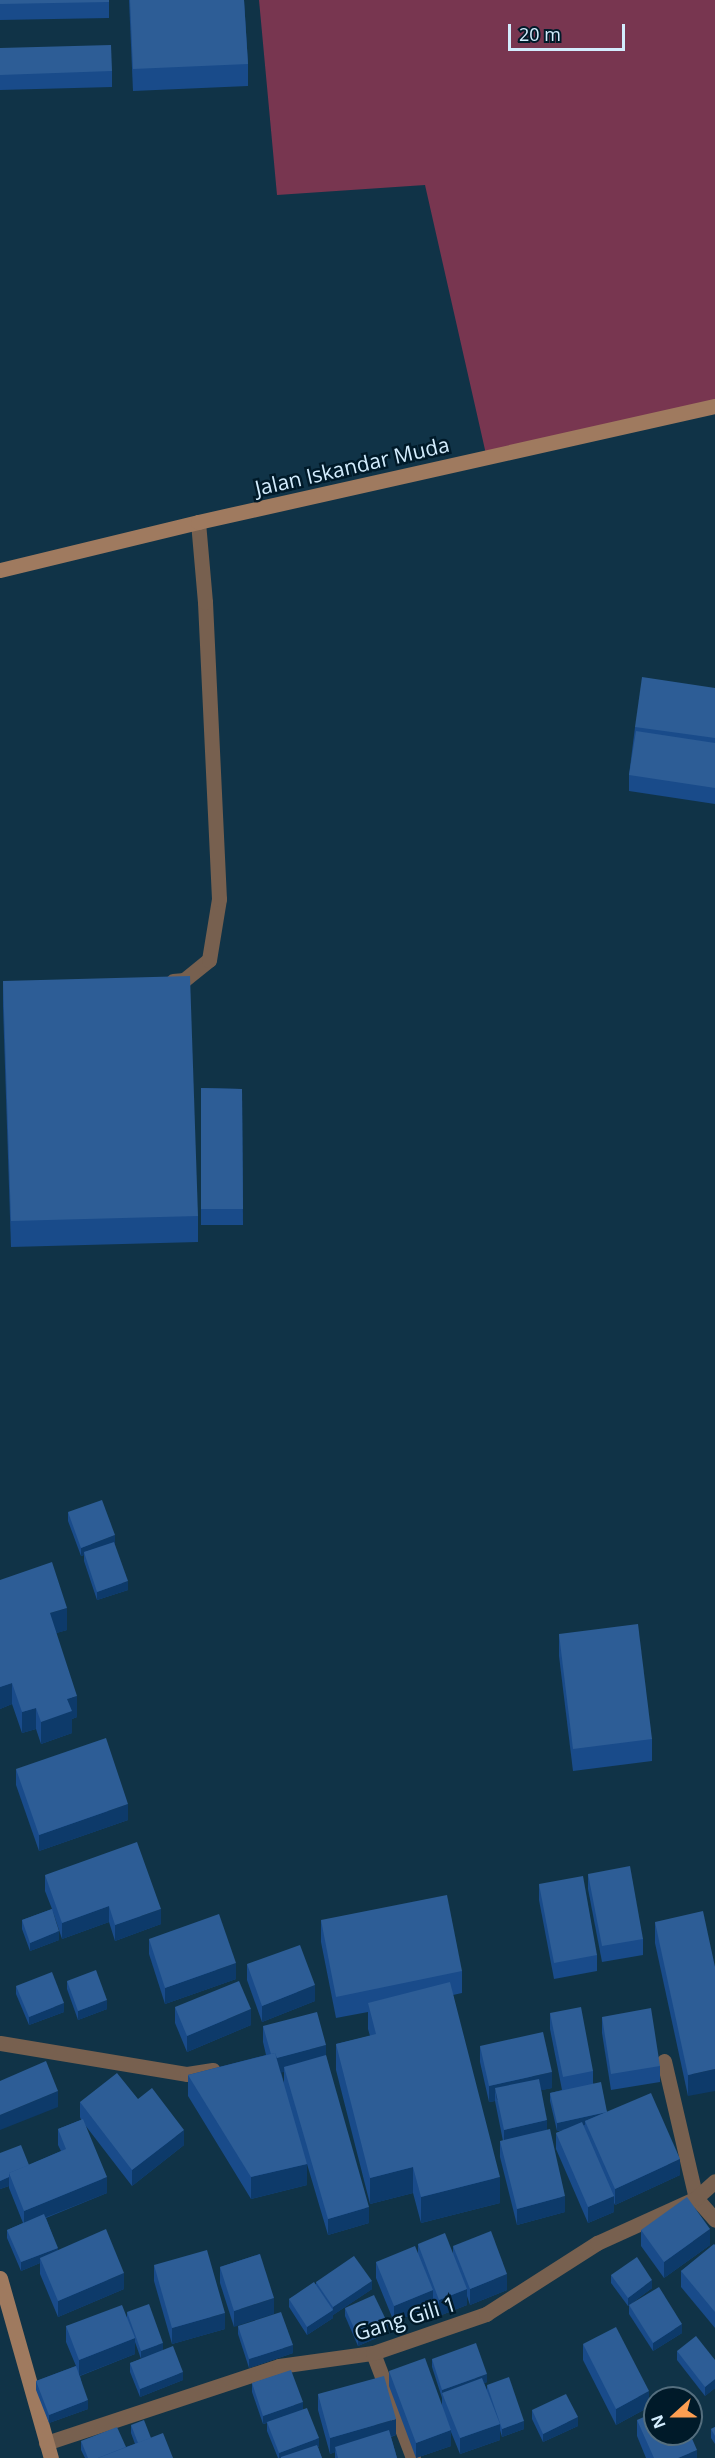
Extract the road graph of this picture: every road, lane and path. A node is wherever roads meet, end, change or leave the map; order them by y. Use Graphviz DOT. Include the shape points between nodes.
graph roads {
  1 [pos="715,406"];
  2 [pos="198,522"];
  3 [pos="0,570"];
  4 [pos="161,981"];
  5 [pos="0,2043"];
  6 [pos="664,2061"];
  7 [pos="231,2067"];
  8 [pos="715,2181"];
  9 [pos="696,2198"];
  10 [pos="715,2220"];
  11 [pos="0,2278"];
  12 [pos="373,2353"];
  13 [pos="48,2451"];
  14 [pos="413,2458"];
  1 -- 2 [label="street, Jalan Iskandar Muda"];
  2 -- 3 [label="street, Jalan Iskandar Muda"];
  2 -- 4 [label="street" via="219,899 208,960 184,980"];
  5 -- 7 [label="street" via="187,2074"];
  6 -- 9 [label="street"];
  8 -- 9 [label="street, Gang Gili 1"];
  9 -- 10 [label="street"];
  9 -- 12 [label="street, Gang Gili 1" via="597,2242 486,2314"];
  11 -- 13 [label="street"];
  12 -- 13 [label="street, Gang Gili 1" via="279,2366"];
  12 -- 14 [label="street"];
}
